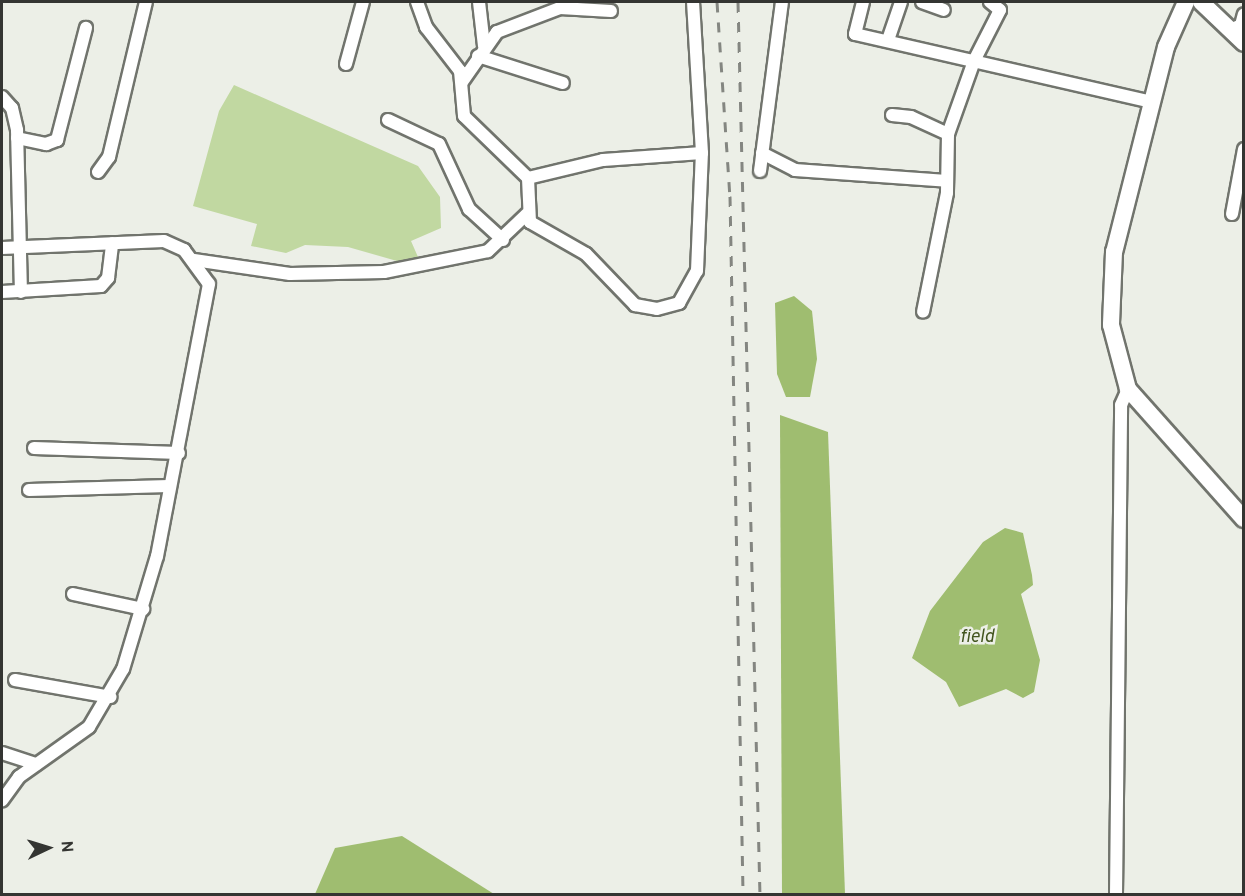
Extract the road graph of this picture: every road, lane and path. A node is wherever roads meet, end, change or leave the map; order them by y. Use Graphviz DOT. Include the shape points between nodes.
graph roads {
  1 [pos="146,2"];
  2 [pos="363,2"];
  3 [pos="417,2"];
  4 [pos="479,2"];
  5 [pos="693,2"];
  6 [pos="782,2"];
  7 [pos="863,2"];
  8 [pos="901,2"];
  9 [pos="922,2"];
  10 [pos="990,2"];
  11 [pos="1186,2"];
  12 [pos="1201,2"];
  13 [pos="611,10"];
  14 [pos="944,10"];
  15 [pos="1244,14"];
  16 [pos="86,28"];
  17 [pos="1230,30"];
  18 [pos="888,40"];
  19 [pos="1244,43"];
  20 [pos="481,51"];
  21 [pos="974,61"];
  22 [pos="346,64"];
  23 [pos="462,82"];
  24 [pos="563,83"];
  25 [pos="2,97"];
  26 [pos="1151,102"];
  27 [pos="892,115"];
  28 [pos="387,120"];
  29 [pos="17,134"];
  30 [pos="948,134"];
  31 [pos="1244,149"];
  32 [pos="702,153"];
  33 [pos="762,153"];
  34 [pos="760,171"];
  35 [pos="98,172"];
  36 [pos="528,178"];
  37 [pos="946,181"];
  38 [pos="527,214"];
  39 [pos="1232,214"];
  40 [pos="503,240"];
  41 [pos="112,243"];
  42 [pos="2,248"];
  43 [pos="21,249"];
  44 [pos="194,260"];
  45 [pos="2,292"];
  46 [pos="21,292"];
  47 [pos="923,312"];
  48 [pos="1128,389"];
  49 [pos="34,448"];
  50 [pos="179,453"];
  51 [pos="169,486"];
  52 [pos="29,490"];
  53 [pos="1244,519"];
  54 [pos="72,594"];
  55 [pos="143,609"];
  56 [pos="15,680"];
  57 [pos="110,697"];
  58 [pos="2,753"];
  59 [pos="36,764"];
  60 [pos="2,800"];
  61 [pos="1116,894"];
  1 -- 35 [label="street" via="109,157"];
  2 -- 22 [label="street"];
  3 -- 23 [label="street" via="421,19 458,68"];
  4 -- 20 [label="street"];
  5 -- 32 [label="street"];
  6 -- 33 [label="street"];
  7 -- 18 [label="street" via="855,34"];
  8 -- 18 [label="street"];
  9 -- 14 [label="street"];
  10 -- 21 [label="street" via="1000,10"];
  11 -- 26 [label="street" via="1166,46"];
  12 -- 17 [label="street"];
  13 -- 20 [label="street" via="560,9 497,32"];
  15 -- 17 [label="street" via="1241,25"];
  16 -- 29 [label="street" via="57,140 46,144"];
  17 -- 19 [label="street"];
  18 -- 21 [label="street"];
  20 -- 23 [label="street"];
  20 -- 24 [label="street"];
  21 -- 26 [label="street" via="1029,69"];
  21 -- 30 [label="street"];
  23 -- 36 [label="street" via="464,116"];
  25 -- 29 [label="street" via="12,108"];
  26 -- 48 [label="street" via="1114,252 1111,325"];
  27 -- 30 [label="street" via="911,117"];
  28 -- 40 [label="street" via="439,144 469,209"];
  29 -- 43 [label="street"];
  30 -- 37 [label="street"];
  31 -- 39 [label="street"];
  32 -- 36 [label="street" via="626,156"];
  32 -- 38 [label="street" via="697,271 685,296 668,307 635,305 586,254 538,231"];
  33 -- 34 [label="street"];
  33 -- 37 [label="street" via="795,170"];
  36 -- 38 [label="street"];
  37 -- 47 [label="street"];
  38 -- 40 [label="street"];
  40 -- 44 [label="street" via="476,256 356,275 290,274"];
  41 -- 43 [label="street"];
  41 -- 44 [label="street" via="164,241"];
  41 -- 46 [label="street" via="108,278 101,286"];
  42 -- 43 [label="street"];
  43 -- 46 [label="street"];
  44 -- 50 [label="street" via="205,273 209,295"];
  45 -- 46 [label="street"];
  48 -- 53 [label="street"];
  48 -- 61 [label="street" via="1121,417"];
  49 -- 50 [label="street"];
  50 -- 51 [label="street"];
  51 -- 52 [label="street"];
  51 -- 55 [label="street"];
  54 -- 55 [label="street"];
  55 -- 57 [label="street"];
  56 -- 57 [label="street"];
  57 -- 59 [label="street" via="79,736"];
  58 -- 59 [label="street"];
  59 -- 60 [label="street"];
}
